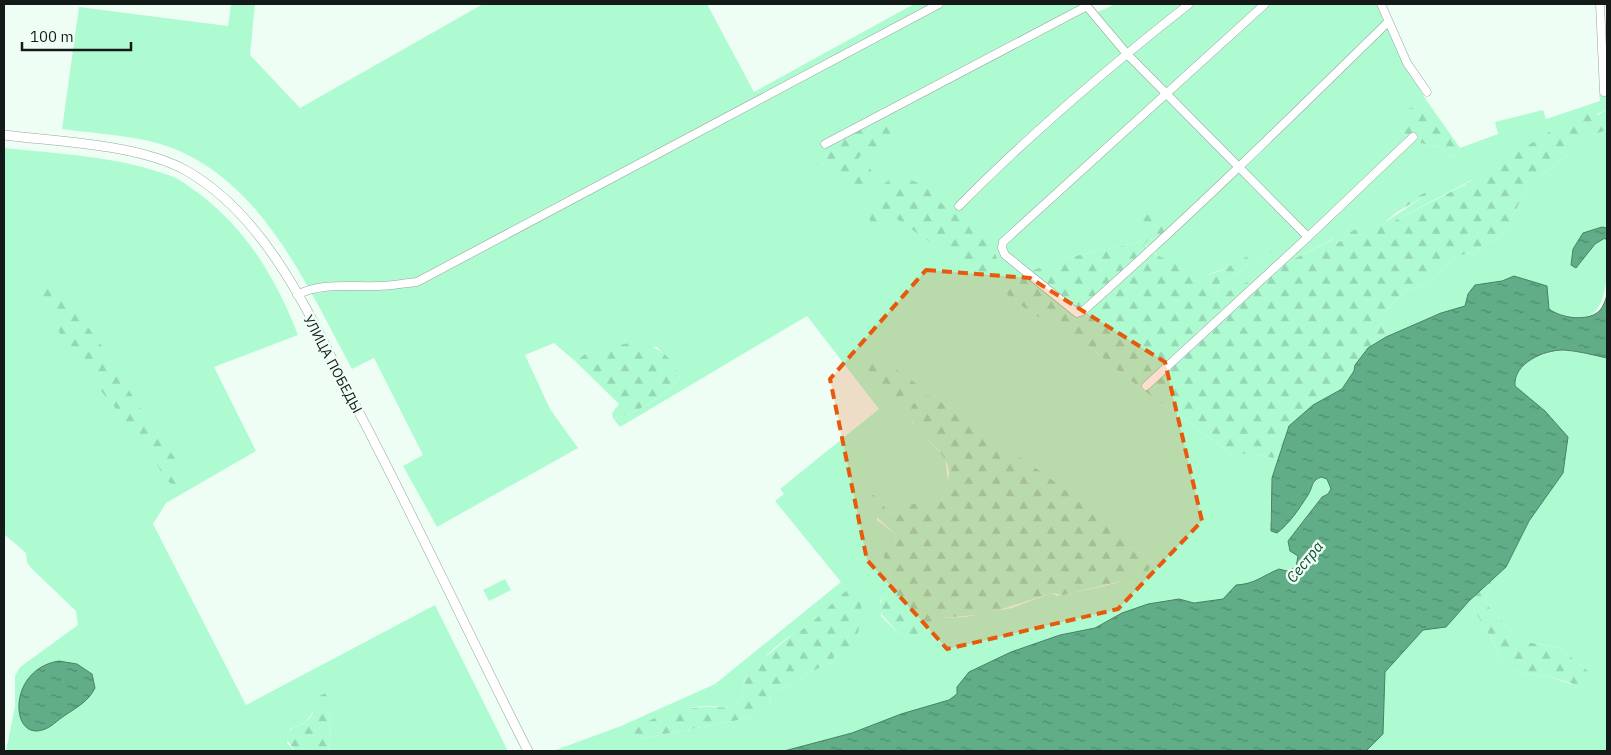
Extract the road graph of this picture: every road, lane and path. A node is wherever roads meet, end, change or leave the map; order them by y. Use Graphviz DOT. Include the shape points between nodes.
graph roads {
  1 [pos="939,4"];
  2 [pos="1189,4"];
  3 [pos="1265,4"];
  4 [pos="1381,4"];
  5 [pos="1600,4"];
  6 [pos="1086,5"];
  7 [pos="1388,22"];
  8 [pos="1127,54"];
  9 [pos="1166,92"];
  10 [pos="1427,92"];
  11 [pos="1604,92"];
  12 [pos="4,135"];
  13 [pos="1413,137"];
  14 [pos="825,144"];
  15 [pos="1240,167"];
  16 [pos="959,206"];
  17 [pos="1308,238"];
  18 [pos="297,295"];
  19 [pos="1146,386"];
  20 [pos="528,751"];
  1 -- 18 [label="street" via="417,282 318,288"];
  2 -- 8 [label="street"];
  3 -- 9 [label="street"];
  4 -- 7 [label="street"];
  5 -- 11 [label="street"];
  6 -- 8 [label="street"];
  6 -- 14 [label="street"];
  7 -- 10 [label="street" via="1407,63"];
  7 -- 15 [label="street"];
  8 -- 9 [label="street"];
  8 -- 16 [label="street" via="1030,137"];
  9 -- 15 [label="street"];
  9 -- 15 [label="street" via="1003,242 1005,255 1077,313"];
  12 -- 18 [label="street, УЛИЦА ПОБЕДЫ" via="119,150 156,158 186,171 213,188 238,210 274,257"];
  13 -- 17 [label="street"];
  15 -- 17 [label="street"];
  17 -- 19 [label="street"];
  18 -- 20 [label="street, УЛИЦА ПОБЕДЫ" via="388,469"];
}
